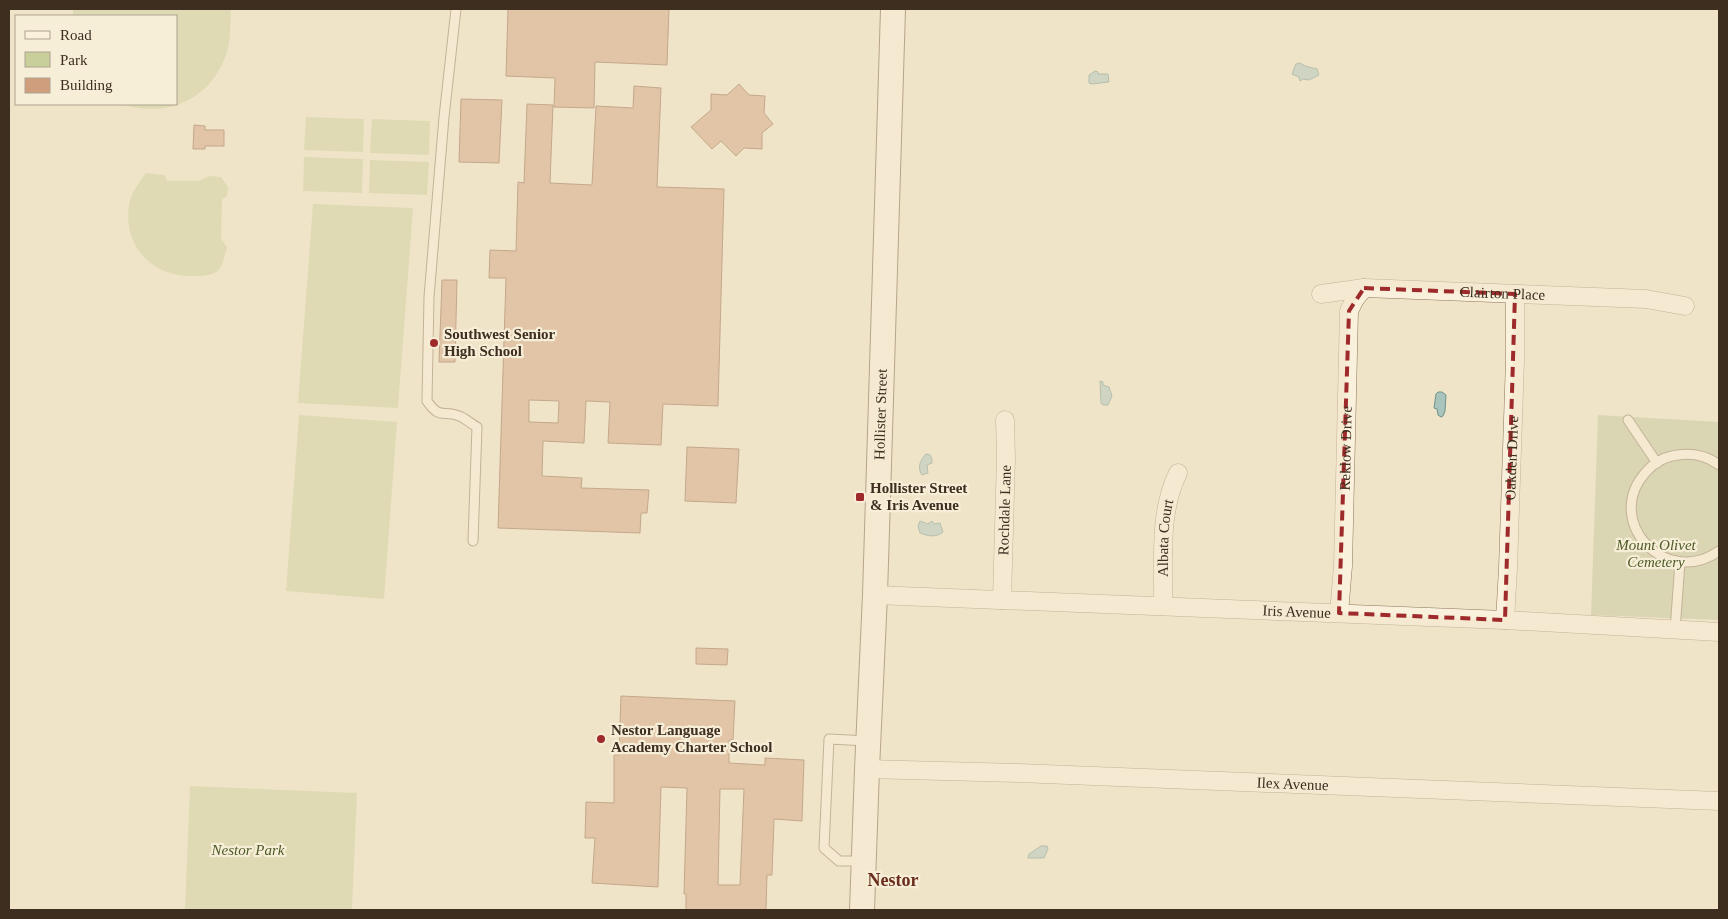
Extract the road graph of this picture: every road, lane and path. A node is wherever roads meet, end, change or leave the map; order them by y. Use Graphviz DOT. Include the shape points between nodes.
graph roads {
  1 [pos="456,9"];
  2 [pos="894,9"];
  3 [pos="1364,288"];
  4 [pos="1321,294"];
  5 [pos="1515,294"];
  6 [pos="1685,306"];
  7 [pos="1005,420"];
  8 [pos="1628,420"];
  9 [pos="1657,463"];
  10 [pos="1719,466"];
  11 [pos="1178,473"];
  12 [pos="473,541"];
  13 [pos="1719,551"];
  14 [pos="1680,562"];
  15 [pos="875,595"];
  16 [pos="1002,600"];
  17 [pos="1164,606"];
  18 [pos="1340,613"];
  19 [pos="1505,620"];
  20 [pos="1675,630"];
  21 [pos="1719,632"];
  22 [pos="868,741"];
  23 [pos="866,769"];
  24 [pos="1719,801"];
  25 [pos="864,861"];
  26 [pos="862,910"];
  1 -- 12 [label="lane" via="429,297 427,401 434,411 458,415 476,428"];
  2 -- 15 [label="main road, Hollister Street"];
  3 -- 4 [label="street, Clairton Place"];
  3 -- 5 [label="street, Clairton Place"];
  3 -- 18 [label="street, Reklow Drive" via="1349,311"];
  5 -- 6 [label="street, Clairton Place" via="1646,298"];
  5 -- 19 [label="street, Oakden Drive" via="1515,378"];
  7 -- 16 [label="street, Rochdale Lane"];
  8 -- 9 [label="lane"];
  9 -- 10 [label="lane" via="1670,456 1693,454"];
  9 -- 14 [label="lane" via="1637,485 1633,496 1633,519 1649,548 1658,555"];
  11 -- 17 [label="street, Albata Court" via="1164,526"];
  13 -- 14 [label="lane" via="1702,560"];
  14 -- 20 [label="lane"];
  15 -- 16 [label="street, Iris Avenue"];
  15 -- 22 [label="main road, Hollister Street"];
  16 -- 17 [label="street, Iris Avenue"];
  17 -- 18 [label="street, Iris Avenue"];
  18 -- 19 [label="street, Iris Avenue"];
  19 -- 20 [label="street, Iris Avenue"];
  20 -- 21 [label="street, Iris Avenue"];
  22 -- 23 [label="main road, Hollister Street"];
  22 -- 25 [label="lane" via="829,740 824,848 839,861"];
  23 -- 24 [label="street, Ilex Avenue"];
  23 -- 25 [label="main road, Hollister Street"];
  25 -- 26 [label="main road, Hollister Street"];
}
